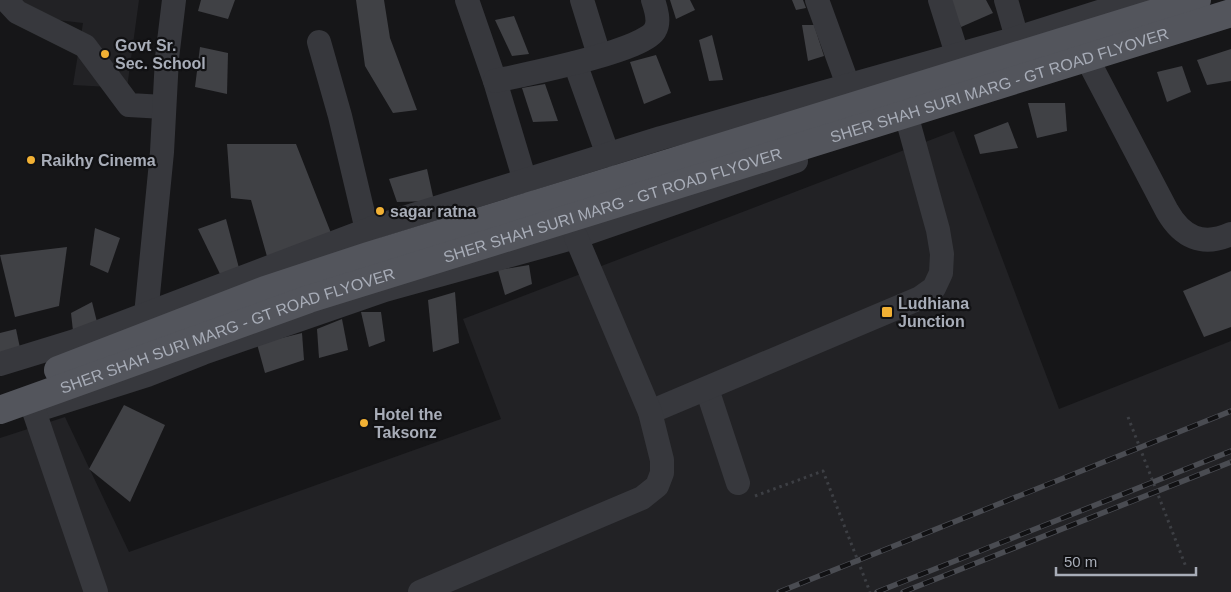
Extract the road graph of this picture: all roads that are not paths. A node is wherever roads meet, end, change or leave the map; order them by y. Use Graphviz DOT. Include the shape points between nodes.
graph roads {
  1 [pos="174,0"];
  2 [pos="467,0"];
  3 [pos="582,0"];
  4 [pos="653,0"];
  5 [pos="818,0"];
  6 [pos="940,0"];
  7 [pos="1006,0"];
  8 [pos="1138,0"];
  9 [pos="1164,0"];
  10 [pos="1197,0"];
  11 [pos="14,4"];
  12 [pos="1231,13"];
  13 [pos="1231,22"];
  14 [pos="1017,38"];
  15 [pos="1172,40"];
  16 [pos="320,42"];
  17 [pos="957,54"];
  18 [pos="599,55"];
  19 [pos="575,63"];
  20 [pos="1090,66"];
  21 [pos="495,80"];
  22 [pos="848,85"];
  23 [pos="164,107"];
  24 [pos="908,126"];
  25 [pos="608,155"];
  26 [pos="525,182"];
  27 [pos="367,230"];
  28 [pos="1231,234"];
  29 [pos="576,237"];
  30 [pos="146,315"];
  31 [pos="0,364"];
  32 [pos="707,389"];
  33 [pos="0,390"];
  34 [pos="0,410"];
  35 [pos="34,411"];
  36 [pos="650,412"];
  37 [pos="0,422"];
  38 [pos="746,490"];
  39 [pos="96,592"];
  40 [pos="420,592"];
  1 -- 23 [label="street"];
  2 -- 21 [label="street"];
  3 -- 18 [label="street"];
  4 -- 18 [label="street" via="658,20 655,31 640,43"];
  5 -- 22 [label="street"];
  6 -- 17 [label="street"];
  7 -- 14 [label="street"];
  8 -- 14 [label="street"];
  9 -- 15 [label="street"];
  10 -- 33 [label="main road, SHER SHAH SURI MARG - GT ROAD FLYOVER" via="265,290"];
  11 -- 23 [label="street" via="85,46 129,105"];
  12 -- 34 [label="main road, SHER SHAH SURI MARG - GT ROAD FLYOVER" via="309,299"];
  13 -- 15 [label="street"];
  14 -- 17 [label="street"];
  15 -- 20 [label="street"];
  16 -- 27 [label="street"];
  17 -- 22 [label="street"];
  18 -- 19 [label="street"];
  19 -- 21 [label="street"];
  19 -- 25 [label="street"];
  20 -- 24 [label="street"];
  20 -- 28 [label="street" via="1166,211 1178,227 1194,238 1205,240"];
  21 -- 26 [label="street"];
  22 -- 25 [label="street"];
  23 -- 30 [label="street"];
  24 -- 29 [label="street"];
  24 -- 32 [label="street" via="942,254 941,272 934,288 920,298"];
  25 -- 26 [label="street"];
  26 -- 27 [label="street"];
  27 -- 30 [label="street"];
  29 -- 35 [label="street" via="385,290 147,375"];
  29 -- 36 [label="street"];
  30 -- 31 [label="street"];
  32 -- 36 [label="street"];
  32 -- 38 [label="street"];
  35 -- 37 [label="street"];
  35 -- 39 [label="street"];
  36 -- 40 [label="street" via="662,460 662,473 657,486 642,498"];
}
